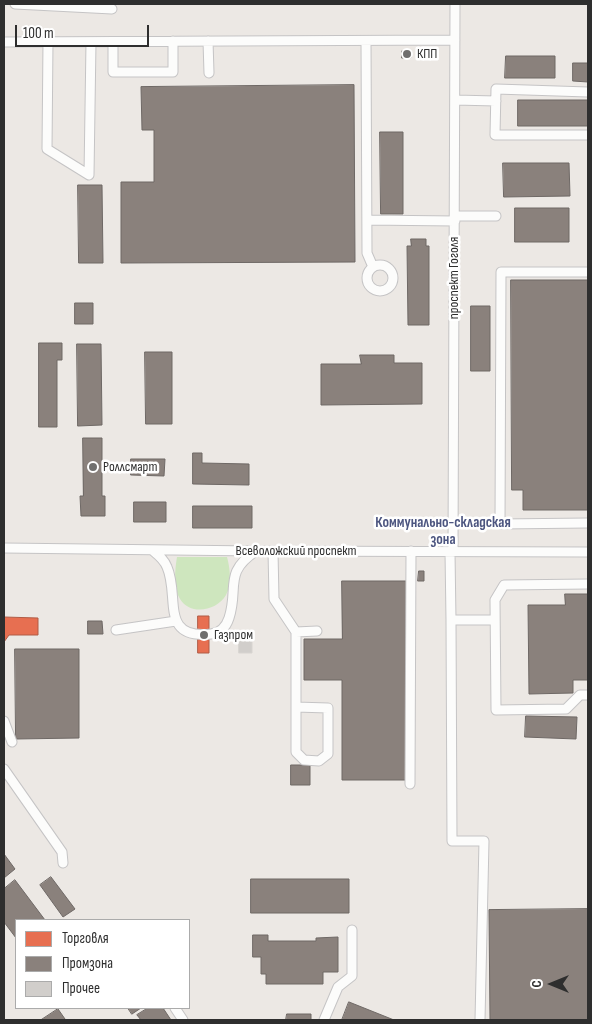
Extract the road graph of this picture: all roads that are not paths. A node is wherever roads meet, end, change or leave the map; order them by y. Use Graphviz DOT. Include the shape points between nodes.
graph roads {
  1 [pos="15,4"];
  2 [pos="456,4"];
  3 [pos="112,8"];
  4 [pos="455,40"];
  5 [pos="172,41"];
  6 [pos="208,41"];
  7 [pos="366,41"];
  8 [pos="4,42"];
  9 [pos="48,42"];
  10 [pos="91,42"];
  11 [pos="113,42"];
  12 [pos="209,74"];
  13 [pos="588,92"];
  14 [pos="455,100"];
  15 [pos="496,100"];
  16 [pos="588,135"];
  17 [pos="496,216"];
  18 [pos="455,218"];
  19 [pos="367,220"];
  20 [pos="373,267"];
  21 [pos="588,272"];
  22 [pos="588,523"];
  23 [pos="4,548"];
  24 [pos="151,550"];
  25 [pos="256,551"];
  26 [pos="273,551"];
  27 [pos="411,552"];
  28 [pos="451,552"];
  29 [pos="588,552"];
  30 [pos="588,584"];
  31 [pos="451,620"];
  32 [pos="495,620"];
  33 [pos="176,621"];
  34 [pos="116,630"];
  35 [pos="317,631"];
  36 [pos="296,632"];
  37 [pos="588,695"];
  38 [pos="296,708"];
  39 [pos="4,721"];
  40 [pos="12,742"];
  41 [pos="4,769"];
  42 [pos="410,784"];
  43 [pos="64,863"];
  44 [pos="352,930"];
  45 [pos="176,1009"];
  46 [pos="183,1020"];
  47 [pos="324,1020"];
  48 [pos="480,1020"];
  1 -- 3 [label="street"];
  2 -- 4 [label="street, проспект Гоголя"];
  4 -- 7 [label="street"];
  4 -- 14 [label="street, проспект Гоголя"];
  5 -- 6 [label="street"];
  5 -- 11 [label="street"];
  5 -- 11 [label="street" via="173,72 114,72"];
  6 -- 7 [label="street"];
  6 -- 12 [label="street"];
  7 -- 19 [label="street"];
  8 -- 9 [label="street"];
  9 -- 10 [label="street"];
  9 -- 10 [label="street" via="47,149 89,175"];
  10 -- 11 [label="street"];
  13 -- 15 [label="street" via="496,89"];
  14 -- 15 [label="street"];
  14 -- 18 [label="street, проспект Гоголя"];
  15 -- 16 [label="street" via="495,135"];
  17 -- 18 [label="street"];
  18 -- 19 [label="street"];
  18 -- 28 [label="street, проспект Гоголя"];
  19 -- 20 [label="street" via="367,253"];
  21 -- 22 [label="street" via="501,272 500,524"];
  23 -- 24 [label="street, Всеволожский проспект"];
  24 -- 25 [label="street, Всеволожский проспект"];
  24 -- 33 [label="street" via="162,558 170,574"];
  25 -- 26 [label="street, Всеволожский проспект"];
  25 -- 33 [label="street" via="246,557 235,573 230,614 221,631 195,634 181,628"];
  26 -- 27 [label="street, Всеволожский проспект"];
  26 -- 36 [label="street" via="274,599"];
  27 -- 28 [label="street, Всеволожский проспект"];
  27 -- 42 [label="street"];
  28 -- 29 [label="street, Всеволожский проспект"];
  28 -- 31 [label="street, проспект Гоголя"];
  30 -- 32 [label="street" via="504,585 495,600"];
  31 -- 32 [label="street"];
  31 -- 48 [label="street, проспект Гоголя" via="452,841 484,841"];
  32 -- 37 [label="street" via="496,710 566,709 580,695"];
  33 -- 34 [label="street"];
  35 -- 36 [label="street"];
  36 -- 38 [label="street"];
  38 -- 38 [label="street" via="328,708 328,754 319,761 304,760 296,752"];
  39 -- 40 [label="street"];
  41 -- 43 [label="street" via="62,852"];
  44 -- 47 [label="street" via="352,976 338,987"];
  45 -- 46 [label="street"];
}
